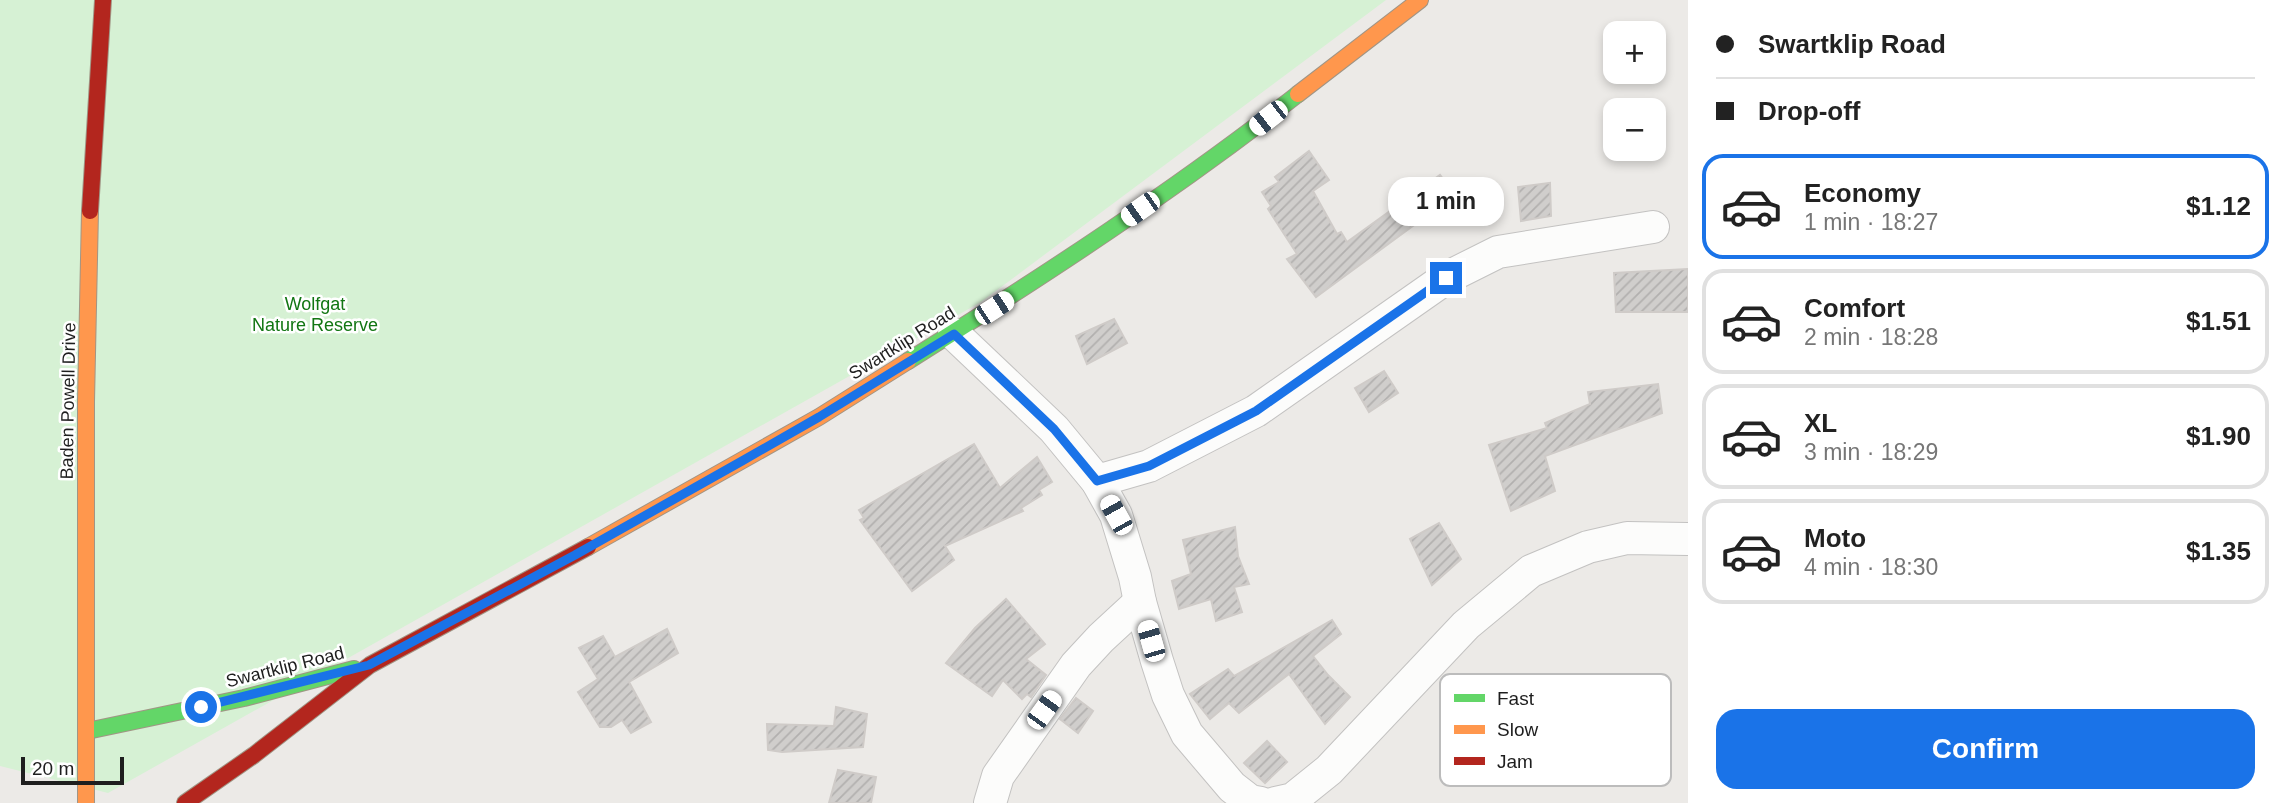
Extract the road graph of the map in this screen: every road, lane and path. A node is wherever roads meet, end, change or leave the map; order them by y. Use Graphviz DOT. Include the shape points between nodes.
graph roads {
  1 [pos="103,0"];
  2 [pos="1420,0"];
  3 [pos="1653,227"];
  4 [pos="954,334"];
  5 [pos="1097,481"];
  6 [pos="1688,539"];
  7 [pos="1140,602"];
  8 [pos="369,665"];
  9 [pos="87,731"];
  10 [pos="1227,795"];
  11 [pos="86,803"];
  12 [pos="185,803"];
  13 [pos="990,803"];
  14 [pos="1261,803"];
  15 [pos="1275,803"];
  1 -- 9 [label="main road, Baden Powell Drive" via="88,274"];
  2 -- 4 [label="main road, Swartklip Road" via="1246,135"];
  3 -- 5 [label="street" via="1498,252 1446,278 1256,411 1149,466"];
  4 -- 5 [label="street" via="1054,429"];
  4 -- 8 [label="main road, Swartklip Road" via="742,461"];
  5 -- 7 [label="street" via="1116,515"];
  6 -- 15 [label="street" via="1627,538 1588,547 1531,571 1466,625 1329,770 1293,799"];
  7 -- 10 [label="street" via="1168,695"];
  7 -- 13 [label="street" via="1076,665 998,776"];
  8 -- 9 [label="main road, Swartklip Road" via="244,698"];
  8 -- 12 [label="main road, Swartklip Road"];
  9 -- 11 [label="main road, Baden Powell Drive"];
  10 -- 14 [label="street"];
}
